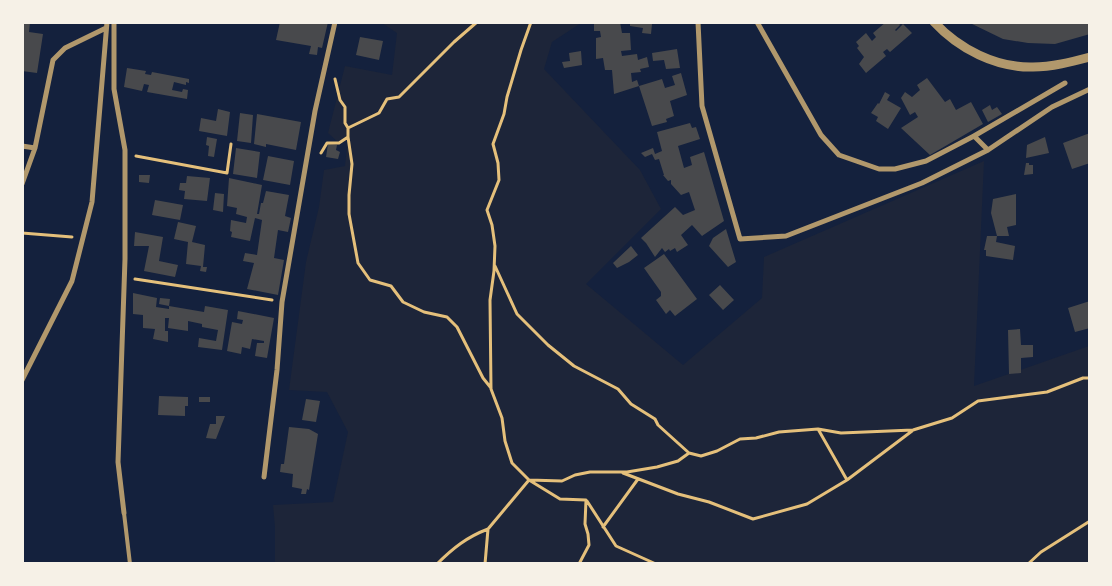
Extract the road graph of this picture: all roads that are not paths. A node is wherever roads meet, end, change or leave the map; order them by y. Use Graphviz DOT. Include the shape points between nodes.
graph roads {
  1 [pos="114,22"];
  2 [pos="335,22"];
  3 [pos="698,22"];
  4 [pos="758,22"];
  5 [pos="934,22"];
  6 [pos="106,25"];
  7 [pos="1090,57"];
  8 [pos="1065,84"];
  9 [pos="1090,89"];
  10 [pos="974,136"];
  11 [pos="22,146"];
  12 [pos="35,148"];
  13 [pos="988,150"];
  14 [pos="22,184"];
  15 [pos="22,380"];
  16 [pos="264,477"];
  17 [pos="124,512"];
  18 [pos="130,564"];
  1 -- 17 [label="street" via="114,89 124,150 125,259 118,462"];
  2 -- 16 [label="street" via="315,111 282,302"];
  3 -- 13 [label="street" via="702,106 740,239 786,236 922,183"];
  4 -- 10 [label="street" via="821,135 839,155 879,169 895,169 926,161"];
  5 -- 7 [label="street" via="952,40 988,59 1032,67"];
  6 -- 12 [label="street" via="65,48 53,60"];
  6 -- 15 [label="street" via="92,202 72,281"];
  8 -- 10 [label="street"];
  9 -- 13 [label="street" via="1052,107"];
  10 -- 13 [label="street"];
  11 -- 12 [label="street"];
  12 -- 14 [label="street"];
  17 -- 18 [label="lane"];
}
